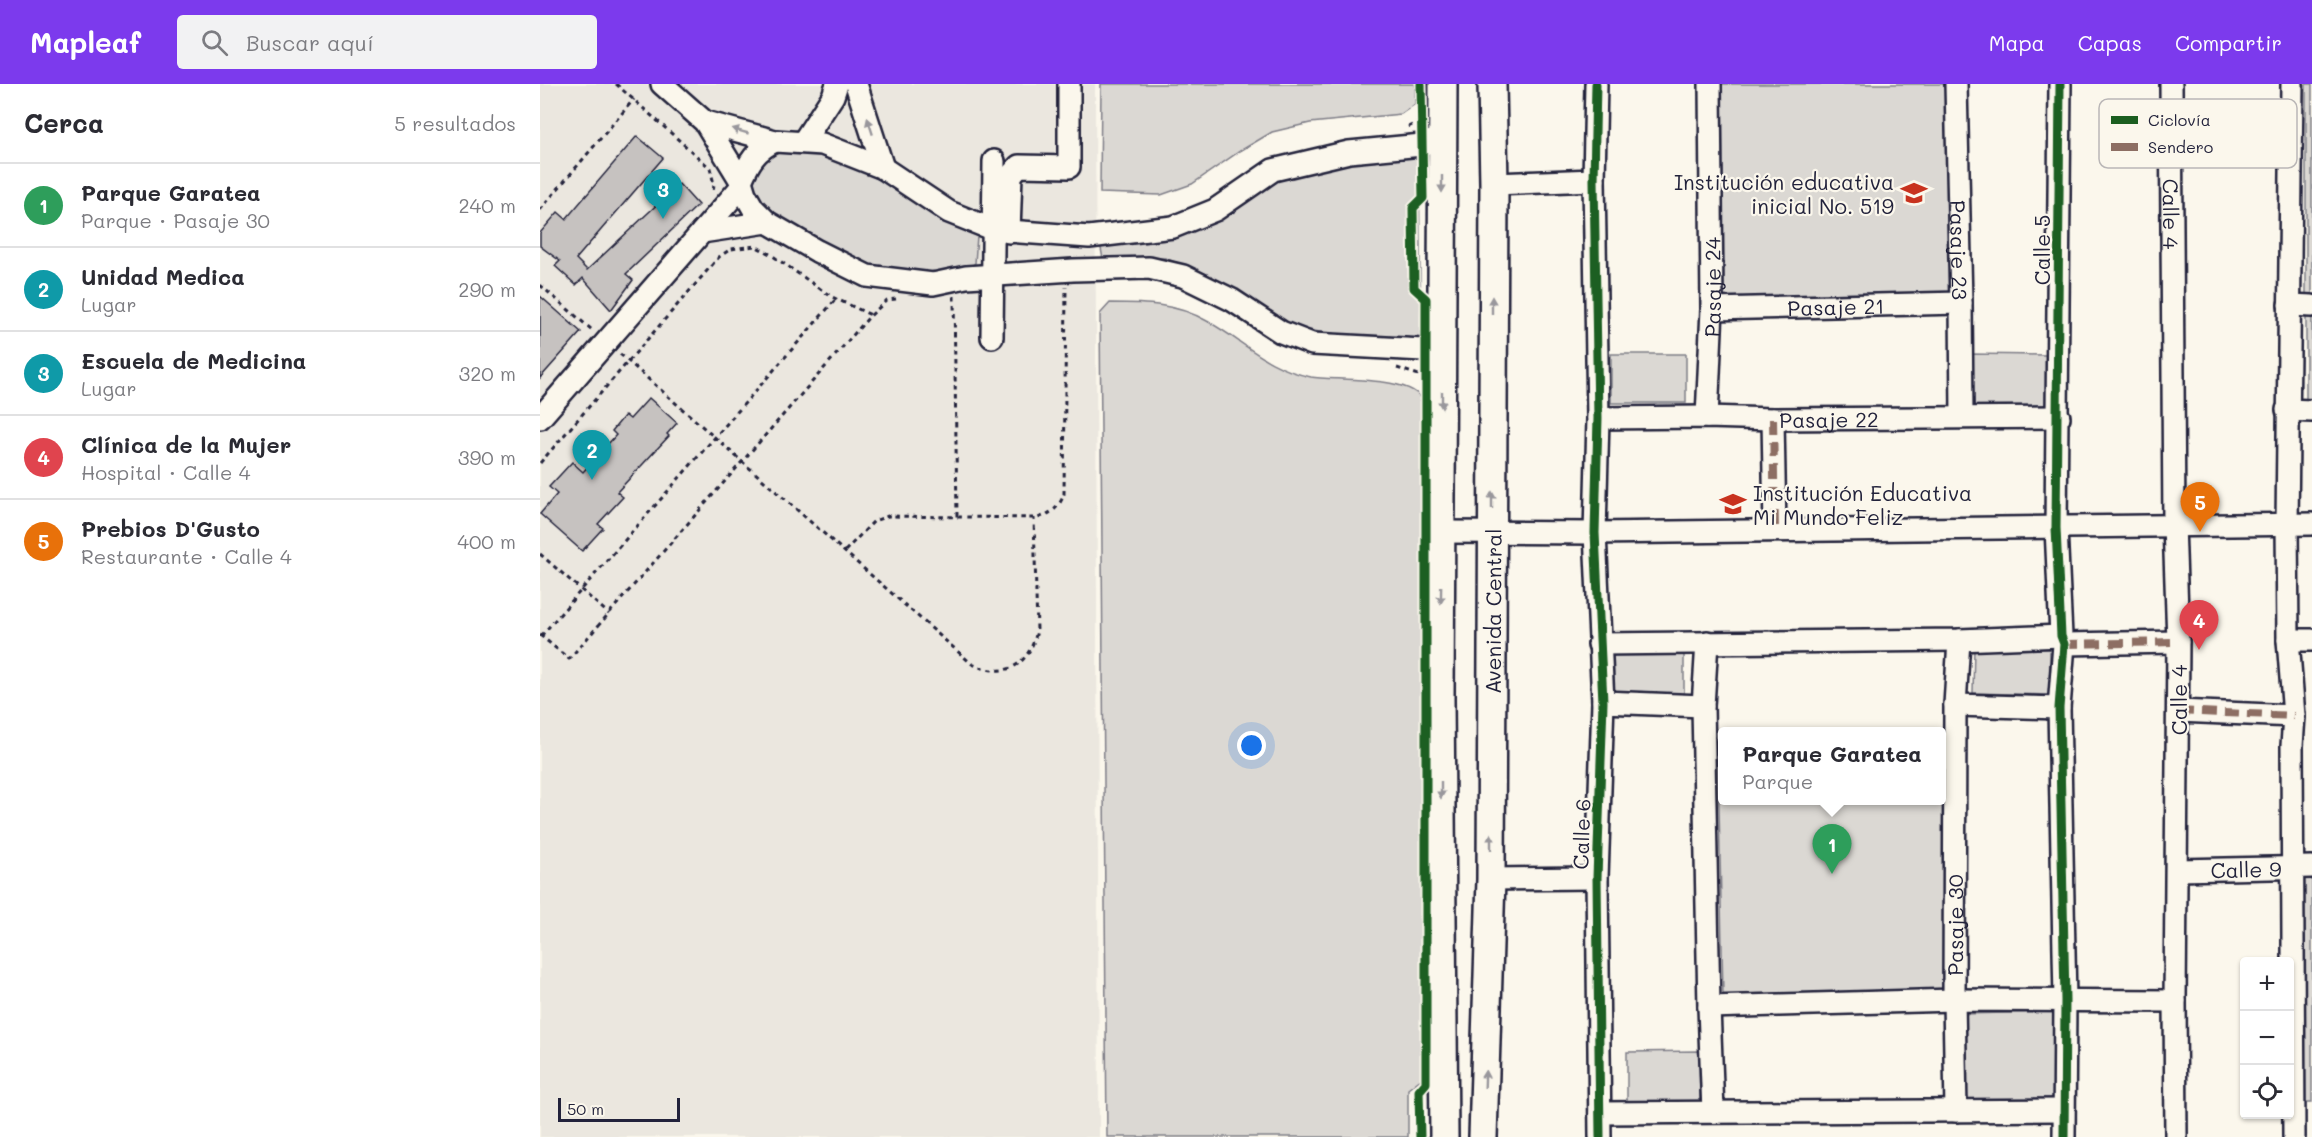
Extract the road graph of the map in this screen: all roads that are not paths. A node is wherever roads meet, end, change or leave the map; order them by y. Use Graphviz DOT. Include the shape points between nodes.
graph roads {
  1 [pos="662,84"];
  2 [pos="837,84"];
  3 [pos="856,84"];
  4 [pos="1069,84"];
  5 [pos="1443,84"];
  6 [pos="1492,84"];
  7 [pos="1596,84"];
  8 [pos="1710,84"];
  9 [pos="1956,84"];
  10 [pos="2060,84"];
  11 [pos="2171,84"];
  12 [pos="2292,84"];
  13 [pos="2171,99"];
  14 [pos="2292,99"];
  15 [pos="705,122"];
  16 [pos="1427,129"];
  17 [pos="775,141"];
  18 [pos="803,142"];
  19 [pos="994,161"];
  20 [pos="883,168"];
  21 [pos="2172,168"];
  22 [pos="2291,168"];
  23 [pos="1594,180"];
  24 [pos="742,184"];
  25 [pos="1494,184"];
  26 [pos="767,222"];
  27 [pos="1002,231"];
  28 [pos="702,232"];
  29 [pos="994,275"];
  30 [pos="1961,303"];
  31 [pos="2289,305"];
  32 [pos="2312,306"];
  33 [pos="1712,309"];
  34 [pos="992,337"];
  35 [pos="1431,363"];
  36 [pos="2287,410"];
  37 [pos="2312,411"];
  38 [pos="1707,417"];
  39 [pos="1962,417"];
  40 [pos="2059,417"];
  41 [pos="540,418"];
  42 [pos="1598,418"];
  43 [pos="1773,419"];
  44 [pos="2174,524"];
  45 [pos="2312,524"];
  46 [pos="2287,525"];
  47 [pos="2056,528"];
  48 [pos="1775,530"];
  49 [pos="1492,531"];
  50 [pos="1442,532"];
  51 [pos="1595,533"];
  52 [pos="1959,640"];
  53 [pos="2063,640"];
  54 [pos="2288,640"];
  55 [pos="2312,640"];
  56 [pos="1707,642"];
  57 [pos="2178,642"];
  58 [pos="1599,644"];
  59 [pos="1603,702"];
  60 [pos="1954,705"];
  61 [pos="1703,706"];
  62 [pos="2059,708"];
  63 [pos="2178,711"];
  64 [pos="2294,716"];
  65 [pos="1948,739"];
  66 [pos="2302,746"];
  67 [pos="1714,747"];
  68 [pos="2302,867"];
  69 [pos="2178,870"];
  70 [pos="1597,878"];
  71 [pos="1491,879"];
  72 [pos="1954,1000"];
  73 [pos="2065,1000"];
  74 [pos="2175,1001"];
  75 [pos="1708,1007"];
  76 [pos="2063,1110"];
  77 [pos="1956,1111"];
  78 [pos="1713,1112"];
  79 [pos="1600,1113"];
  80 [pos="2303,1113"];
  81 [pos="1444,1137"];
  82 [pos="1483,1137"];
  83 [pos="1600,1137"];
  84 [pos="2064,1137"];
  85 [pos="2176,1137"];
  86 [pos="2294,1137"];
  1 -- 15 [label="street"];
  2 -- 18 [label="street"];
  20 -- 3 [label="street, one-way"];
  4 -- 27 [label="street" via="1069,167 1019,166 1011,175"];
  5 -- 16 [label="main road"];
  6 -- 25 [label="main road, Avenida Central"];
  7 -- 23 [label="street, Calle 6"];
  8 -- 33 [label="street, Pasaje 24"];
  9 -- 30 [label="street, Pasaje 23"];
  10 -- 40 [label="street, Calle 5"];
  11 -- 13 [label="street, Calle 4"];
  12 -- 14 [label="street"];
  17 -- 15 [label="street, one-way"];
  15 -- 24 [label="street"];
  16 -- 27 [label="street" via="1273,170 1215,210 1173,227 1089,237"];
  16 -- 35 [label="main road, one-way"];
  17 -- 18 [label="street"];
  17 -- 24 [label="street" via="749,161"];
  18 -- 20 [label="street" via="822,144"];
  19 -- 27 [label="street"];
  20 -- 27 [label="street" via="949,212"];
  21 -- 44 [label="street, Calle 4"];
  22 -- 31 [label="street"];
  23 -- 25 [label="street"];
  23 -- 42 [label="street, Calle 6"];
  24 -- 26 [label="street" via="753,208"];
  24 -- 28 [label="street"];
  49 -- 25 [label="main road, Avenida Central, one-way"];
  26 -- 28 [label="street"];
  26 -- 29 [label="street" via="867,276 954,290"];
  27 -- 29 [label="street"];
  28 -- 41 [label="street"];
  29 -- 34 [label="street"];
  29 -- 35 [label="street" via="1149,268 1184,276 1232,300 1281,332 1312,344"];
  30 -- 33 [label="street, Pasaje 21"];
  30 -- 39 [label="street, Pasaje 23"];
  31 -- 32 [label="street"];
  31 -- 36 [label="street"];
  33 -- 38 [label="street, Pasaje 24"];
  35 -- 50 [label="main road, one-way"];
  36 -- 37 [label="street"];
  36 -- 46 [label="street"];
  38 -- 42 [label="street, Pasaje 22"];
  38 -- 43 [label="street, Pasaje 22"];
  39 -- 40 [label="street, Pasaje 22"];
  39 -- 43 [label="street, Pasaje 22"];
  40 -- 47 [label="street, Calle 5"];
  42 -- 51 [label="street, Calle 6"];
  43 -- 48 [label="street"];
  44 -- 46 [label="street"];
  44 -- 47 [label="street"];
  44 -- 57 [label="street, Calle 4"];
  45 -- 46 [label="street"];
  46 -- 54 [label="street"];
  47 -- 48 [label="street"];
  47 -- 53 [label="street, Calle 5"];
  48 -- 51 [label="street"];
  49 -- 50 [label="street"];
  49 -- 51 [label="street"];
  71 -- 49 [label="main road, Avenida Central, one-way"];
  50 -- 81 [label="main road, one-way"];
  51 -- 58 [label="street, Calle 6"];
  52 -- 53 [label="street"];
  52 -- 56 [label="street"];
  52 -- 60 [label="street, Pasaje 30"];
  53 -- 57 [label="street"];
  53 -- 62 [label="street, Calle 5"];
  54 -- 55 [label="street"];
  54 -- 64 [label="street"];
  56 -- 58 [label="street"];
  56 -- 61 [label="street"];
  57 -- 63 [label="street, Calle 4"];
  58 -- 59 [label="street, Calle 6"];
  59 -- 61 [label="street"];
  59 -- 70 [label="street, Calle 6"];
  60 -- 62 [label="street"];
  60 -- 65 [label="street, Pasaje 30"];
  61 -- 67 [label="street"];
  62 -- 73 [label="street, Calle 5"];
  63 -- 64 [label="street"];
  63 -- 69 [label="street, Calle 4"];
  64 -- 66 [label="street"];
  65 -- 72 [label="street, Pasaje 30"];
  66 -- 68 [label="street"];
  67 -- 75 [label="street"];
  68 -- 69 [label="street, Calle 9"];
  68 -- 80 [label="street"];
  69 -- 74 [label="street, Calle 4"];
  70 -- 71 [label="street"];
  70 -- 79 [label="street, Calle 6"];
  82 -- 71 [label="main road, Avenida Central, one-way"];
  72 -- 73 [label="street"];
  72 -- 75 [label="street"];
  72 -- 77 [label="street, Pasaje 30"];
  73 -- 74 [label="street"];
  73 -- 76 [label="street, Calle 5"];
  74 -- 85 [label="street, Calle 4"];
  75 -- 78 [label="street"];
  76 -- 77 [label="street"];
  76 -- 84 [label="street, Calle 5"];
  77 -- 78 [label="street"];
  78 -- 79 [label="street"];
  79 -- 83 [label="street, Calle 6"];
  80 -- 86 [label="street"];
}
